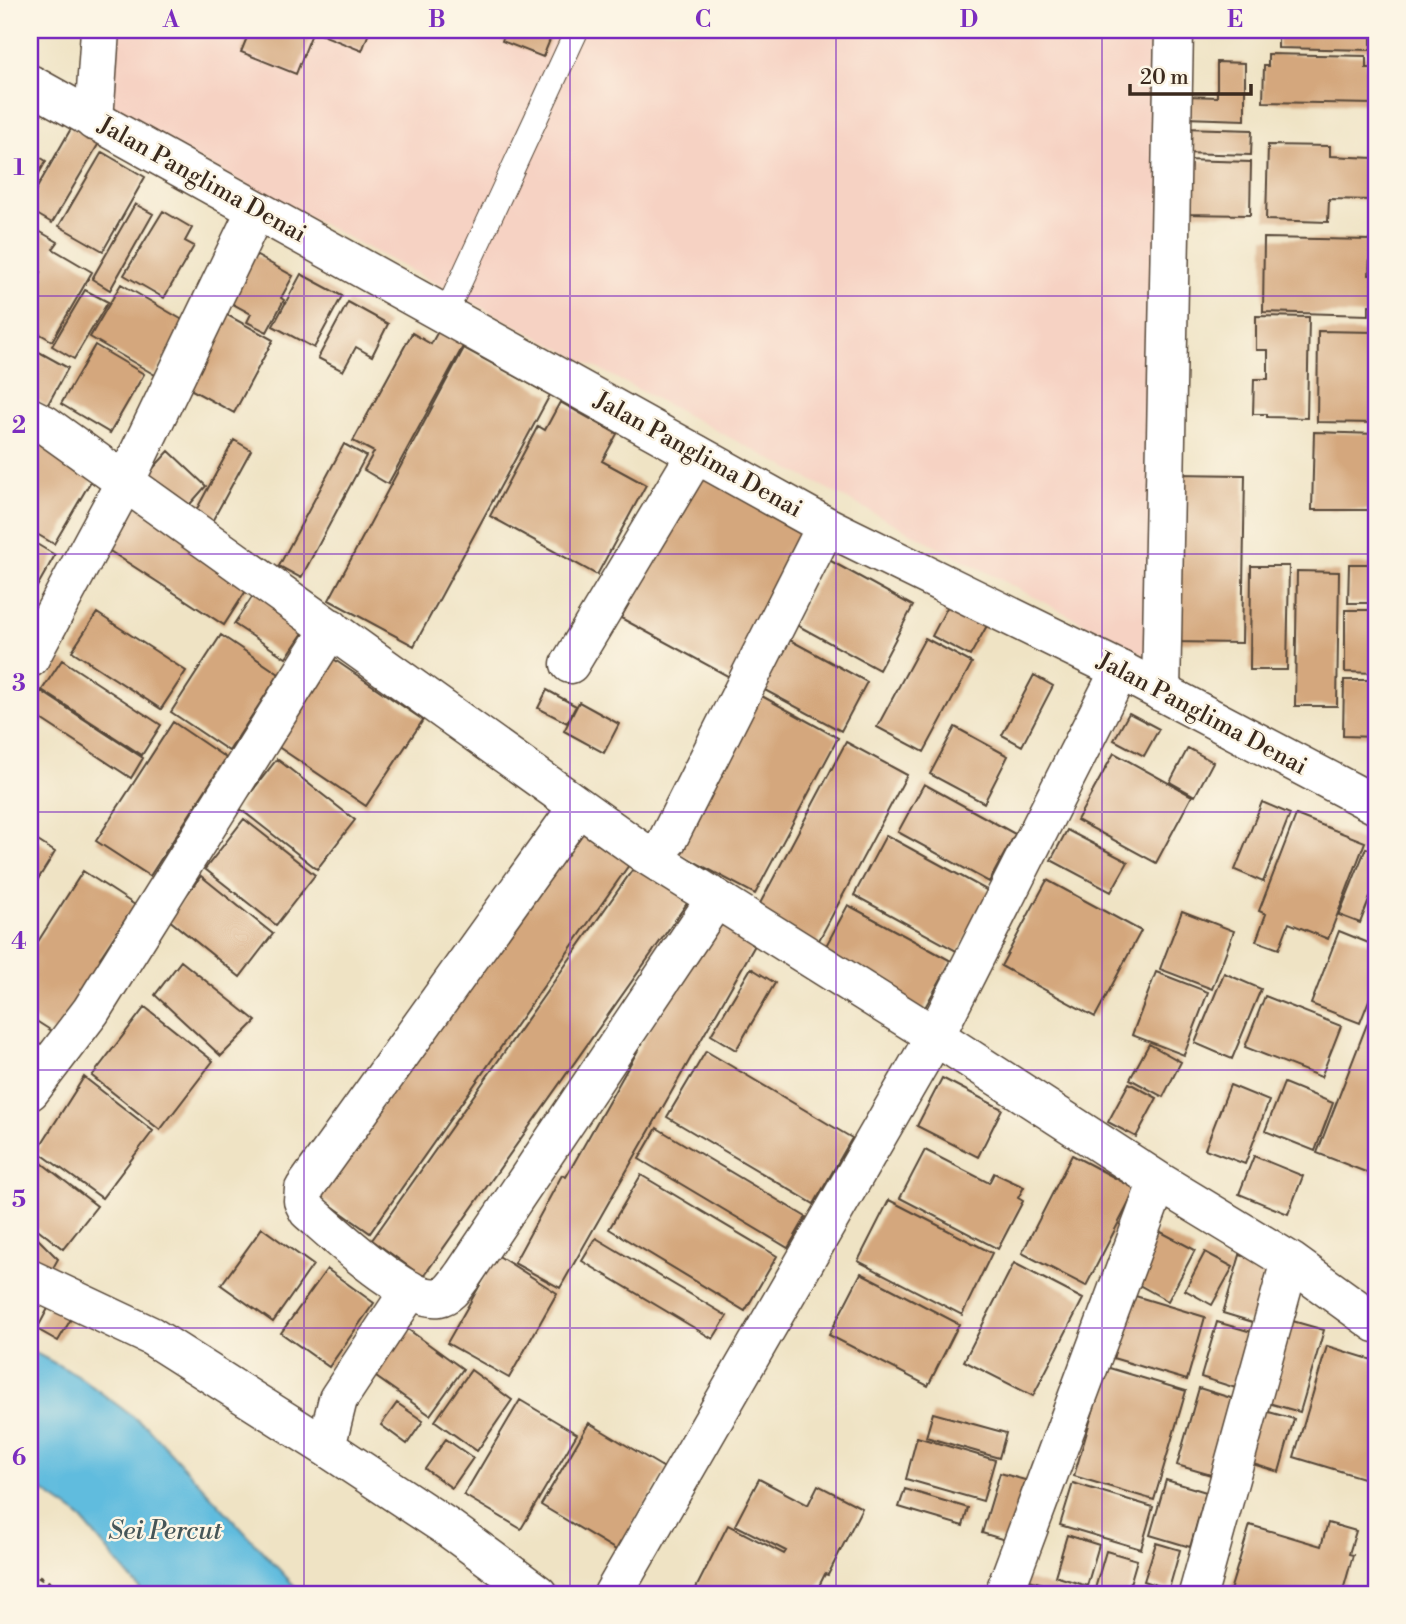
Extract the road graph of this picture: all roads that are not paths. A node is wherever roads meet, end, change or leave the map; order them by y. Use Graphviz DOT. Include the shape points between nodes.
graph roads {
  1 [pos="100,30"];
  2 [pos="577,30"];
  3 [pos="1174,30"];
  4 [pos="30,85"];
  5 [pos="94,121"];
  6 [pos="256,210"];
  7 [pos="445,315"];
  8 [pos="30,417"];
  9 [pos="696,454"];
  10 [pos="125,482"];
  11 [pos="826,526"];
  12 [pos="331,628"];
  13 [pos="30,658"];
  14 [pos="570,664"];
  15 [pos="1120,670"];
  16 [pos="1161,692"];
  17 [pos="1376,805"];
  18 [pos="578,807"];
  19 [pos="668,839"];
  20 [pos="715,901"];
  21 [pos="934,1036"];
  22 [pos="30,1091"];
  23 [pos="1158,1181"];
  24 [pos="1290,1261"];
  25 [pos="30,1279"];
  26 [pos="410,1290"];
  27 [pos="1376,1323"];
  28 [pos="326,1447"];
  29 [pos="538,1594"];
  30 [pos="612,1594"];
  31 [pos="1004,1594"];
  32 [pos="1198,1594"];
  1 -- 5 [label="street"];
  2 -- 7 [label="lane"];
  3 -- 16 [label="street"];
  4 -- 5 [label="street, Jalan Panglima Denai"];
  5 -- 6 [label="street, Jalan Panglima Denai"];
  6 -- 7 [label="street, Jalan Panglima Denai"];
  6 -- 10 [label="street"];
  7 -- 9 [label="street, Jalan Panglima Denai"];
  8 -- 10 [label="street"];
  9 -- 11 [label="street, Jalan Panglima Denai"];
  9 -- 14 [label="street"];
  10 -- 12 [label="street"];
  10 -- 13 [label="street"];
  11 -- 15 [label="street, Jalan Panglima Denai"];
  11 -- 19 [label="street"];
  12 -- 18 [label="street"];
  12 -- 22 [label="street" via="91,1011"];
  15 -- 16 [label="street, Jalan Panglima Denai"];
  15 -- 21 [label="street"];
  16 -- 17 [label="street, Jalan Panglima Denai"];
  18 -- 20 [label="street"];
  18 -- 26 [label="street" via="304,1189 308,1211 374,1268"];
  20 -- 21 [label="street"];
  20 -- 26 [label="street" via="449,1293 430,1297"];
  21 -- 23 [label="street"];
  21 -- 30 [label="street"];
  23 -- 24 [label="street"];
  23 -- 31 [label="street"];
  24 -- 27 [label="street"];
  24 -- 32 [label="street"];
  25 -- 28 [label="street" via="151,1336"];
  26 -- 28 [label="street" via="338,1399"];
  28 -- 29 [label="street"];
}
